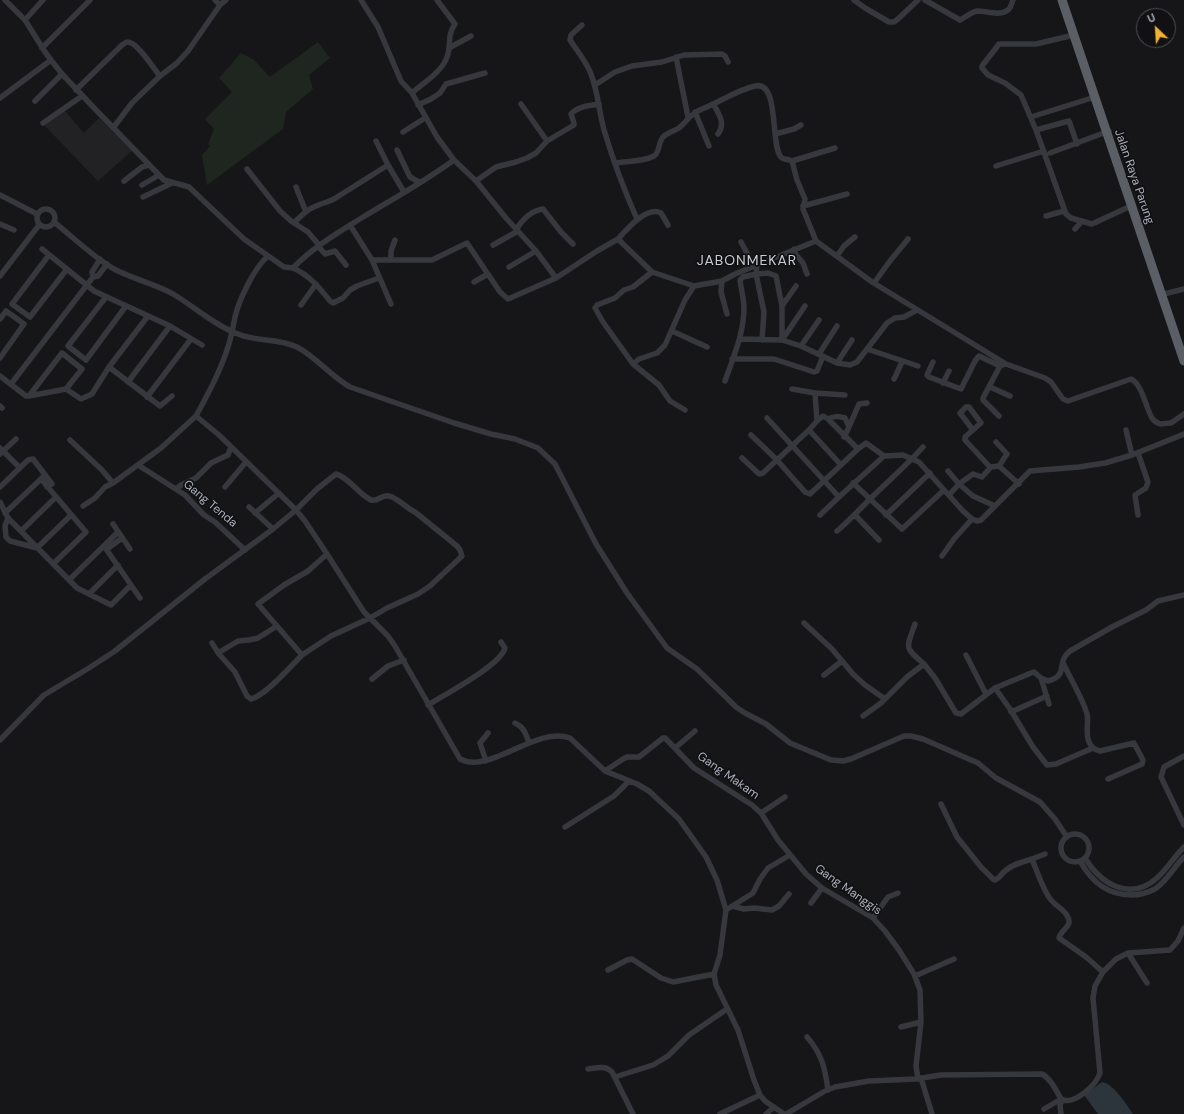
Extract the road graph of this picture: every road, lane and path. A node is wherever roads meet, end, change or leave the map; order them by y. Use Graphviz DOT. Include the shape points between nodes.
graph roads {
  1 [pos="6,0"];
  2 [pos="43,0"];
  3 [pos="90,0"];
  4 [pos="215,0"];
  5 [pos="226,0"];
  6 [pos="361,0"];
  7 [pos="437,0"];
  8 [pos="854,0"];
  9 [pos="918,0"];
  10 [pos="925,0"];
  11 [pos="1013,0"];
  12 [pos="1062,0"];
  13 [pos="1066,0"];
  14 [pos="220,5"];
  15 [pos="25,20"];
  16 [pos="582,25"];
  17 [pos="1074,35"];
  18 [pos="471,36"];
  19 [pos="42,48"];
  20 [pos="449,48"];
  21 [pos="676,57"];
  22 [pos="51,60"];
  23 [pos="728,62"];
  24 [pos="485,73"];
  25 [pos="62,74"];
  26 [pos="160,76"];
  27 [pos="595,84"];
  28 [pos="76,90"];
  29 [pos="412,94"];
  30 [pos="82,96"];
  31 [pos="1095,97"];
  32 [pos="0,98"];
  33 [pos="35,101"];
  34 [pos="521,104"];
  35 [pos="599,104"];
  36 [pos="418,105"];
  37 [pos="714,105"];
  38 [pos="695,112"];
  39 [pos="688,117"];
  40 [pos="1031,117"];
  41 [pos="425,118"];
  42 [pos="43,122"];
  43 [pos="802,125"];
  44 [pos="113,128"];
  45 [pos="1036,130"];
  46 [pos="403,132"];
  47 [pos="1108,132"];
  48 [pos="718,134"];
  49 [pos="775,134"];
  50 [pos="376,141"];
  51 [pos="547,141"];
  52 [pos="1077,144"];
  53 [pos="709,146"];
  54 [pos="835,148"];
  55 [pos="397,150"];
  56 [pos="1047,152"];
  57 [pos="454,160"];
  58 [pos="792,161"];
  59 [pos="615,163"];
  60 [pos="149,165"];
  61 [pos="388,165"];
  62 [pos="996,166"];
  63 [pos="247,169"];
  64 [pos="159,175"];
  65 [pos="124,181"];
  66 [pos="476,181"];
  67 [pos="419,182"];
  68 [pos="173,183"];
  69 [pos="142,186"];
  70 [pos="296,187"];
  71 [pos="404,192"];
  72 [pos="847,194"];
  73 [pos="0,195"];
  74 [pos="143,197"];
  75 [pos="803,206"];
  76 [pos="1132,206"];
  77 [pos="1064,211"];
  78 [pos="306,212"];
  79 [pos="37,214"];
  80 [pos="1046,216"];
  81 [pos="637,219"];
  82 [pos="1082,221"];
  83 [pos="54,222"];
  84 [pos="294,224"];
  85 [pos="0,225"];
  86 [pos="39,225"];
  87 [pos="350,225"];
  88 [pos="668,225"];
  89 [pos="1075,229"];
  90 [pos="14,230"];
  91 [pos="517,230"];
  92 [pos="855,237"];
  93 [pos="618,239"];
  94 [pos="908,239"];
  95 [pos="395,240"];
  96 [pos="816,241"];
  97 [pos="741,242"];
  98 [pos="573,244"];
  99 [pos="494,245"];
  100 [pos="319,246"];
  101 [pos="42,249"];
  102 [pos="794,249"];
  103 [pos="536,251"];
  104 [pos="49,255"];
  105 [pos="268,256"];
  106 [pos="837,256"];
  107 [pos="100,259"];
  108 [pos="372,260"];
  109 [pos="391,260"];
  110 [pos="107,264"];
  111 [pos="346,265"];
  112 [pos="755,265"];
  113 [pos="509,267"];
  114 [pos="293,268"];
  115 [pos="67,270"];
  116 [pos="652,272"];
  117 [pos="488,274"];
  118 [pos="756,274"];
  119 [pos="807,274"];
  120 [pos="0,276"];
  121 [pos="93,277"];
  122 [pos="379,278"];
  123 [pos="556,278"];
  124 [pos="722,281"];
  125 [pos="474,282"];
  126 [pos="874,283"];
  127 [pos="316,284"];
  128 [pos="86,286"];
  129 [pos="694,286"];
  130 [pos="796,286"];
  131 [pos="1184,289"];
  132 [pos="1164,294"];
  133 [pos="106,297"];
  134 [pos="390,304"];
  135 [pos="301,305"];
  136 [pos="126,306"];
  137 [pos="782,306"];
  138 [pos="805,306"];
  139 [pos="917,310"];
  140 [pos="727,314"];
  141 [pos="148,316"];
  142 [pos="0,319"];
  143 [pos="819,320"];
  144 [pos="170,326"];
  145 [pos="837,326"];
  146 [pos="672,331"];
  147 [pos="232,332"];
  148 [pos="191,339"];
  149 [pos="740,339"];
  150 [pos="782,339"];
  151 [pos="762,340"];
  152 [pos="852,340"];
  153 [pos="202,345"];
  154 [pos="801,346"];
  155 [pos="707,348"];
  156 [pos="867,348"];
  157 [pos="1184,354"];
  158 [pos="821,355"];
  159 [pos="0,358"];
  160 [pos="732,359"];
  161 [pos="1184,361"];
  162 [pos="902,362"];
  163 [pos="933,362"];
  164 [pos="837,363"];
  165 [pos="633,364"];
  166 [pos="1003,365"];
  167 [pos="918,366"];
  168 [pos="109,368"];
  169 [pos="949,371"];
  170 [pos="0,376"];
  171 [pos="894,378"];
  172 [pos="725,381"];
  173 [pos="128,382"];
  174 [pos="944,383"];
  175 [pos="11,384"];
  176 [pos="990,387"];
  177 [pos="66,389"];
  178 [pos="792,389"];
  179 [pos="815,393"];
  180 [pos="844,395"];
  181 [pos="29,396"];
  182 [pos="147,396"];
  183 [pos="172,396"];
  184 [pos="1010,396"];
  185 [pos="867,403"];
  186 [pos="685,410"];
  187 [pos="1184,414"];
  188 [pos="196,416"];
  189 [pos="999,416"];
  190 [pos="767,418"];
  191 [pos="828,419"];
  192 [pos="817,420"];
  193 [pos="849,427"];
  194 [pos="809,430"];
  195 [pos="973,430"];
  196 [pos="1126,430"];
  197 [pos="1184,434"];
  198 [pos="751,435"];
  199 [pos="844,437"];
  200 [pos="16,439"];
  201 [pos="70,440"];
  202 [pos="996,442"];
  203 [pos="793,446"];
  204 [pos="231,447"];
  205 [pos="923,447"];
  206 [pos="858,449"];
  207 [pos="1,451"];
  208 [pos="1138,453"];
  209 [pos="1132,455"];
  210 [pos="884,456"];
  211 [pos="742,458"];
  212 [pos="912,459"];
  213 [pos="777,460"];
  214 [pos="246,462"];
  215 [pos="138,465"];
  216 [pos="841,465"];
  217 [pos="999,466"];
  218 [pos="991,467"];
  219 [pos="20,468"];
  220 [pos="948,471"];
  221 [pos="930,473"];
  222 [pos="43,477"];
  223 [pos="824,482"];
  224 [pos="114,483"];
  225 [pos="854,483"];
  226 [pos="959,484"];
  227 [pos="1018,484"];
  228 [pos="0,487"];
  229 [pos="225,487"];
  230 [pos="176,489"];
  231 [pos="944,490"];
  232 [pos="278,493"];
  233 [pos="949,495"];
  234 [pos="56,497"];
  235 [pos="838,497"];
  236 [pos="870,500"];
  237 [pos="0,502"];
  238 [pos="83,506"];
  239 [pos="994,506"];
  240 [pos="249,507"];
  241 [pos="296,510"];
  242 [pos="255,513"];
  243 [pos="886,514"];
  244 [pos="71,515"];
  245 [pos="820,515"];
  246 [pos="856,515"];
  247 [pos="1138,515"];
  248 [pos="7,516"];
  249 [pos="972,519"];
  250 [pos="113,524"];
  251 [pos="274,530"];
  252 [pos="21,531"];
  253 [pos="837,531"];
  254 [pos="118,532"];
  255 [pos="122,538"];
  256 [pos="879,540"];
  257 [pos="105,547"];
  258 [pos="37,548"];
  259 [pos="130,549"];
  260 [pos="245,550"];
  261 [pos="327,554"];
  262 [pos="942,556"];
  263 [pos="53,564"];
  264 [pos="118,565"];
  265 [pos="70,580"];
  266 [pos="131,585"];
  267 [pos="89,594"];
  268 [pos="1184,595"];
  269 [pos="140,598"];
  270 [pos="370,618"];
  271 [pos="804,623"];
  272 [pos="914,624"];
  273 [pos="277,626"];
  274 [pos="501,642"];
  275 [pos="212,643"];
  276 [pos="218,653"];
  277 [pos="302,655"];
  278 [pos="966,655"];
  279 [pos="404,660"];
  280 [pos="842,661"];
  281 [pos="1062,661"];
  282 [pos="924,664"];
  283 [pos="824,675"];
  284 [pos="1041,678"];
  285 [pos="372,679"];
  286 [pos="995,688"];
  287 [pos="986,694"];
  288 [pos="1047,696"];
  289 [pos="885,699"];
  290 [pos="1049,704"];
  291 [pos="428,705"];
  292 [pos="1012,712"];
  293 [pos="863,716"];
  294 [pos="515,722"];
  295 [pos="695,731"];
  296 [pos="488,734"];
  297 [pos="0,740"];
  298 [pos="528,743"];
  299 [pos="675,748"];
  300 [pos="1093,748"];
  301 [pos="1184,756"];
  302 [pos="486,761"];
  303 [pos="605,771"];
  304 [pos="1108,779"];
  305 [pos="629,780"];
  306 [pos="785,797"];
  307 [pos="941,804"];
  308 [pos="761,813"];
  309 [pos="1184,825"];
  310 [pos="565,827"];
  311 [pos="1067,837"];
  312 [pos="1184,847"];
  313 [pos="1045,854"];
  314 [pos="790,855"];
  315 [pos="1184,857"];
  316 [pos="1032,859"];
  317 [pos="1082,859"];
  318 [pos="1158,877"];
  319 [pos="1164,881"];
  320 [pos="822,888"];
  321 [pos="898,893"];
  322 [pos="789,894"];
  323 [pos="811,903"];
  324 [pos="732,906"];
  325 [pos="726,910"];
  326 [pos="873,918"];
  327 [pos="1184,928"];
  328 [pos="1128,953"];
  329 [pos="954,959"];
  330 [pos="608,970"];
  331 [pos="1103,972"];
  332 [pos="714,974"];
  333 [pos="915,976"];
  334 [pos="1147,983"];
  335 [pos="727,1009"];
  336 [pos="921,1022"];
  337 [pos="901,1027"];
  338 [pos="807,1037"];
  339 [pos="588,1069"];
  340 [pos="615,1077"];
  341 [pos="919,1078"];
  342 [pos="828,1090"];
  343 [pos="760,1095"];
  344 [pos="1061,1100"];
  345 [pos="774,1107"];
  346 [pos="1044,1109"];
  347 [pos="633,1114"];
  348 [pos="720,1114"];
  349 [pos="766,1114"];
  350 [pos="785,1114"];
  351 [pos="932,1114"];
  352 [pos="1061,1114"];
  1 -- 15 [label="street"];
  2 -- 15 [label="street"];
  3 -- 19 [label="street"];
  4 -- 14 [label="street"];
  5 -- 14 [label="street"];
  6 -- 29 [label="street" via="378,27 401,81"];
  7 -- 20 [label="street" via="455,24 450,31"];
  8 -- 9 [label="street" via="889,22 894,22"];
  10 -- 11 [label="street" via="960,20 977,11 1003,12 1009,9"];
  12 -- 17 [label="highway, Jalan Raya Parung"];
  13 -- 47 [label="highway, Jalan Raya Parung"];
  14 -- 26 [label="street" via="188,51"];
  15 -- 19 [label="street"];
  16 -- 27 [label="street" via="571,35 570,40 587,65"];
  17 -- 31 [label="highway, Jalan Raya Parung"];
  17 -- 40 [label="street" via="1036,44 999,44 982,66 984,71 1021,95"];
  18 -- 20 [label="street"];
  19 -- 22 [label="street"];
  20 -- 29 [label="street" via="447,58 438,71"];
  21 -- 23 [label="street" via="722,54"];
  21 -- 27 [label="street" via="668,61 625,68"];
  21 -- 39 [label="street"];
  22 -- 25 [label="street"];
  22 -- 32 [label="street"];
  24 -- 36 [label="street" via="446,84 440,93"];
  25 -- 28 [label="street"];
  25 -- 33 [label="street"];
  26 -- 28 [label="street" via="138,49 128,42"];
  26 -- 44 [label="street" via="132,103"];
  27 -- 35 [label="street"];
  28 -- 30 [label="street"];
  29 -- 36 [label="street"];
  30 -- 42 [label="street"];
  30 -- 44 [label="street"];
  31 -- 40 [label="street"];
  31 -- 47 [label="highway, Jalan Raya Parung"];
  34 -- 51 [label="street"];
  35 -- 51 [label="street" via="580,108 572,113 574,125"];
  35 -- 59 [label="street" via="603,127"];
  36 -- 41 [label="street"];
  37 -- 38 [label="street"];
  37 -- 48 [label="street" via="722,123 722,129"];
  37 -- 49 [label="street" via="756,85 764,87 772,102"];
  38 -- 39 [label="street"];
  38 -- 53 [label="street"];
  39 -- 59 [label="street" via="677,129 664,136 653,156"];
  40 -- 45 [label="street"];
  41 -- 46 [label="street"];
  41 -- 57 [label="street"];
  43 -- 49 [label="street"];
  44 -- 60 [label="street"];
  45 -- 52 [label="street" via="1069,121"];
  45 -- 56 [label="street"];
  47 -- 52 [label="street"];
  47 -- 76 [label="highway, Jalan Raya Parung"];
  49 -- 58 [label="street" via="780,157"];
  50 -- 61 [label="street"];
  51 -- 66 [label="street" via="536,153 496,167"];
  52 -- 56 [label="street"];
  54 -- 58 [label="street"];
  55 -- 67 [label="street" via="410,176"];
  56 -- 62 [label="street"];
  56 -- 77 [label="street"];
  57 -- 66 [label="street"];
  57 -- 67 [label="street"];
  58 -- 75 [label="street" via="805,199"];
  59 -- 81 [label="street"];
  60 -- 64 [label="street"];
  60 -- 65 [label="street" via="142,167"];
  61 -- 71 [label="street"];
  61 -- 78 [label="street" via="334,199"];
  63 -- 84 [label="street" via="280,211"];
  64 -- 68 [label="street"];
  64 -- 69 [label="street"];
  66 -- 91 [label="street"];
  67 -- 71 [label="street"];
  68 -- 74 [label="street"];
  68 -- 105 [label="street" via="189,187 244,239"];
  70 -- 78 [label="street"];
  71 -- 87 [label="street"];
  72 -- 75 [label="street"];
  73 -- 79 [label="street"];
  75 -- 96 [label="street"];
  76 -- 82 [label="street" via="1097,223"];
  76 -- 132 [label="highway, Jalan Raya Parung"];
  76 -- 161 [label="highway, Jalan Raya Parung"];
  77 -- 80 [label="street"];
  77 -- 82 [label="street" via="1071,218"];
  78 -- 84 [label="street"];
  79 -- 83 [label="street" via="44,208 52,210"];
  79 -- 86 [label="street"];
  81 -- 88 [label="street" via="658,211"];
  81 -- 93 [label="street"];
  82 -- 89 [label="street"];
  83 -- 86 [label="street" via="47,227"];
  83 -- 107 [label="street"];
  84 -- 100 [label="street" via="308,232"];
  85 -- 90 [label="street"];
  86 -- 120 [label="street"];
  87 -- 100 [label="street"];
  87 -- 108 [label="street"];
  91 -- 98 [label="street" via="526,216 543,209"];
  91 -- 99 [label="street"];
  91 -- 103 [label="street"];
  92 -- 106 [label="street"];
  93 -- 116 [label="street"];
  93 -- 123 [label="street"];
  94 -- 126 [label="street"];
  95 -- 109 [label="street"];
  96 -- 102 [label="street"];
  96 -- 106 [label="street"];
  97 -- 112 [label="street"];
  100 -- 111 [label="street" via="325,254 335,252"];
  100 -- 114 [label="street" via="304,256"];
  101 -- 104 [label="street"];
  102 -- 112 [label="street"];
  102 -- 119 [label="street" via="793,252 805,265"];
  103 -- 113 [label="street"];
  103 -- 123 [label="street"];
  104 -- 115 [label="street"];
  104 -- 115 [label="street" via="12,304 30,317"];
  105 -- 114 [label="street" via="284,267"];
  105 -- 147 [label="street" via="261,262 246,290 236,312"];
  106 -- 126 [label="street"];
  107 -- 110 [label="street"];
  107 -- 121 [label="street" via="92,272"];
  108 -- 109 [label="street"];
  108 -- 122 [label="street"];
  109 -- 117 [label="street" via="432,260 467,243"];
  110 -- 121 [label="street" via="98,276"];
  110 -- 147 [label="street" via="128,276 172,294"];
  112 -- 118 [label="street"];
  112 -- 124 [label="street"];
  114 -- 127 [label="street"];
  115 -- 128 [label="street"];
  116 -- 129 [label="street"];
  116 -- 165 [label="street" via="633,287 595,308 602,322"];
  117 -- 123 [label="street" via="508,299"];
  117 -- 125 [label="street"];
  118 -- 137 [label="street" via="768,273 776,276"];
  118 -- 149 [label="street" via="740,280 744,316"];
  118 -- 151 [label="street" via="764,312"];
  121 -- 128 [label="street"];
  122 -- 127 [label="street" via="357,286 333,303"];
  122 -- 134 [label="street"];
  124 -- 129 [label="street"];
  124 -- 140 [label="street" via="721,292"];
  126 -- 139 [label="street"];
  127 -- 135 [label="street"];
  128 -- 133 [label="street"];
  128 -- 175 [label="street"];
  129 -- 146 [label="street"];
  130 -- 137 [label="street"];
  131 -- 132 [label="street"];
  132 -- 157 [label="highway, Jalan Raya Parung"];
  133 -- 136 [label="street"];
  133 -- 136 [label="street" via="68,346 86,360"];
  136 -- 141 [label="street"];
  137 -- 150 [label="street"];
  138 -- 150 [label="street"];
  139 -- 156 [label="street" via="891,320"];
  139 -- 166 [label="street"];
  141 -- 144 [label="street"];
  141 -- 168 [label="street"];
  142 -- 159 [label="street" via="6,311 24,324"];
  143 -- 154 [label="street"];
  144 -- 148 [label="street"];
  144 -- 173 [label="street"];
  145 -- 158 [label="street"];
  146 -- 155 [label="street"];
  146 -- 165 [label="street" via="665,345 657,353"];
  147 -- 188 [label="street" via="218,375"];
  147 -- 311 [label="street" via="247,337 276,340 297,348 340,382 361,392 538,448 556,464 596,544 627,593 667,648 696,670 736,707 766,724 790,743 831,760 843,761 904,736 923,739 978,763 996,778 1040,802"];
  148 -- 153 [label="street"];
  148 -- 182 [label="street"];
  149 -- 151 [label="street"];
  149 -- 160 [label="street"];
  150 -- 151 [label="street"];
  150 -- 154 [label="street"];
  152 -- 164 [label="street"];
  154 -- 158 [label="street"];
  156 -- 162 [label="street"];
  156 -- 164 [label="street" via="854,364 850,366"];
  158 -- 160 [label="street" via="817,371 814,372 774,359"];
  158 -- 164 [label="street"];
  160 -- 172 [label="street"];
  162 -- 167 [label="street"];
  162 -- 171 [label="street"];
  163 -- 174 [label="street" via="928,376"];
  165 -- 186 [label="street" via="659,385 673,403"];
  166 -- 174 [label="street" via="979,356 961,389"];
  166 -- 176 [label="street"];
  166 -- 187 [label="street" via="1045,378 1063,399 1068,401 1131,379 1136,384 1153,420 1160,424 1171,423"];
  168 -- 173 [label="street"];
  168 -- 177 [label="street" via="92,394 81,399"];
  169 -- 174 [label="street"];
  170 -- 175 [label="street"];
  173 -- 182 [label="street"];
  175 -- 181 [label="street"];
  176 -- 184 [label="street"];
  176 -- 189 [label="street" via="983,400"];
  177 -- 181 [label="street"];
  177 -- 181 [label="street" via="82,369 62,353"];
  178 -- 179 [label="street"];
  179 -- 180 [label="street"];
  179 -- 192 [label="street"];
  182 -- 183 [label="street" via="160,406"];
  185 -- 193 [label="street" via="859,404"];
  188 -- 204 [label="street"];
  188 -- 215 [label="street" via="178,434"];
  190 -- 203 [label="street"];
  191 -- 192 [label="street" via="823,416"];
  191 -- 193 [label="street" via="840,416 846,420"];
  191 -- 199 [label="street"];
  192 -- 194 [label="street"];
  193 -- 199 [label="street"];
  194 -- 203 [label="street"];
  194 -- 216 [label="street"];
  195 -- 218 [label="street" via="964,437 965,440"];
  196 -- 209 [label="street"];
  197 -- 208 [label="street"];
  198 -- 213 [label="street"];
  199 -- 206 [label="street"];
  200 -- 207 [label="street"];
  201 -- 224 [label="street"];
  202 -- 217 [label="street" via="1007,454"];
  203 -- 213 [label="street"];
  203 -- 223 [label="street"];
  204 -- 214 [label="street"];
  204 -- 230 [label="street" via="228,455 211,463 196,478"];
  205 -- 212 [label="street"];
  206 -- 210 [label="street" via="866,443"];
  206 -- 216 [label="street"];
  207 -- 219 [label="street"];
  208 -- 209 [label="street"];
  208 -- 247 [label="street" via="1148,482 1146,488 1135,495"];
  209 -- 227 [label="street" via="1105,463 1030,472"];
  210 -- 212 [label="street" via="903,456"];
  210 -- 225 [label="street"];
  211 -- 213 [label="street" via="760,474"];
  212 -- 221 [label="street"];
  212 -- 236 [label="street"];
  213 -- 223 [label="street" via="808,494"];
  214 -- 229 [label="street"];
  214 -- 232 [label="street"];
  215 -- 224 [label="street"];
  215 -- 230 [label="street, Gang Tenda"];
  216 -- 223 [label="street"];
  217 -- 218 [label="street"];
  217 -- 227 [label="street"];
  218 -- 226 [label="street" via="982,477 973,474"];
  219 -- 222 [label="street" via="28,460 33,459"];
  219 -- 228 [label="street"];
  220 -- 226 [label="street"];
  221 -- 231 [label="street"];
  221 -- 243 [label="street"];
  222 -- 234 [label="street" via="52,484 47,487"];
  222 -- 248 [label="street"];
  223 -- 235 [label="street"];
  224 -- 238 [label="street" via="105,487 92,501"];
  225 -- 235 [label="street"];
  225 -- 236 [label="street"];
  226 -- 233 [label="street"];
  226 -- 239 [label="street" via="973,496"];
  227 -- 239 [label="street"];
  230 -- 260 [label="street, Gang Tenda"];
  231 -- 233 [label="street"];
  231 -- 243 [label="street" via="902,529"];
  232 -- 241 [label="street"];
  232 -- 242 [label="street"];
  233 -- 249 [label="street"];
  234 -- 244 [label="street"];
  234 -- 252 [label="street"];
  235 -- 245 [label="street"];
  236 -- 243 [label="street"];
  236 -- 246 [label="street"];
  237 -- 248 [label="street"];
  239 -- 249 [label="street" via="981,520"];
  240 -- 242 [label="street"];
  241 -- 251 [label="street"];
  241 -- 261 [label="street"];
  241 -- 270 [label="street" via="338,474 370,499 389,496 395,499 459,548 462,556 430,586"];
  242 -- 251 [label="street"];
  244 -- 258 [label="street"];
  244 -- 263 [label="street" via="86,532"];
  246 -- 253 [label="street"];
  246 -- 256 [label="street"];
  248 -- 252 [label="street"];
  248 -- 258 [label="street" via="6,537 10,541"];
  249 -- 262 [label="street"];
  250 -- 254 [label="street"];
  251 -- 260 [label="street"];
  252 -- 258 [label="street"];
  254 -- 255 [label="street"];
  254 -- 257 [label="street"];
  255 -- 257 [label="street"];
  255 -- 259 [label="street"];
  257 -- 264 [label="street"];
  257 -- 265 [label="street"];
  258 -- 263 [label="street"];
  260 -- 297 [label="street" via="115,651 44,695"];
  261 -- 270 [label="street"];
  261 -- 273 [label="street" via="308,571 258,604"];
  263 -- 265 [label="street"];
  264 -- 266 [label="street"];
  264 -- 267 [label="street"];
  265 -- 267 [label="street" via="77,588"];
  266 -- 267 [label="street" via="111,605"];
  266 -- 269 [label="street"];
  268 -- 281 [label="street" via="1158,601 1070,652"];
  270 -- 277 [label="street" via="331,636"];
  270 -- 279 [label="street" via="388,636"];
  271 -- 280 [label="street"];
  272 -- 282 [label="street" via="908,647"];
  273 -- 276 [label="street" via="258,638 238,641"];
  273 -- 277 [label="street"];
  274 -- 291 [label="street" via="505,648 500,657 474,677"];
  275 -- 276 [label="street"];
  276 -- 277 [label="street" via="235,672 251,699 270,687"];
  278 -- 287 [label="street"];
  279 -- 285 [label="street" via="388,666"];
  279 -- 291 [label="street"];
  280 -- 283 [label="street"];
  280 -- 289 [label="street" via="865,685"];
  281 -- 284 [label="street" via="1058,675 1048,681"];
  281 -- 300 [label="street" via="1087,714 1088,741"];
  282 -- 287 [label="street" via="958,714 964,713"];
  282 -- 289 [label="street"];
  284 -- 286 [label="street" via="1032,672"];
  284 -- 288 [label="street"];
  286 -- 287 [label="street"];
  286 -- 292 [label="street"];
  288 -- 290 [label="street"];
  288 -- 292 [label="street"];
  289 -- 293 [label="street"];
  291 -- 302 [label="street" via="460,759 472,763"];
  292 -- 300 [label="street" via="1032,748 1047,765 1056,764"];
  294 -- 298 [label="street" via="523,728"];
  295 -- 299 [label="street"];
  296 -- 302 [label="street" via="480,743"];
  298 -- 302 [label="street"];
  298 -- 303 [label="street" via="553,735 562,735 570,738"];
  299 -- 303 [label="street, Gang Makam" via="663,738 638,757 623,758"];
  299 -- 308 [label="street, Gang Makam" via="694,768 747,801"];
  300 -- 304 [label="street" via="1100,751 1134,743 1143,760 1142,764"];
  301 -- 309 [label="street" via="1164,767 1161,777"];
  303 -- 305 [label="street"];
  305 -- 310 [label="street" via="614,796"];
  305 -- 325 [label="street" via="649,791 679,819 710,864"];
  306 -- 308 [label="street"];
  307 -- 316 [label="street" via="957,837 994,880 1016,864"];
  308 -- 314 [label="street, Gang Makam"];
  311 -- 317 [label="street" via="1076,835 1084,838 1088,850"];
  311 -- 317 [label="street" via="1062,845 1062,854 1071,862"];
  312 -- 318 [label="street"];
  313 -- 316 [label="street"];
  314 -- 320 [label="street, Gang Manggis"];
  314 -- 324 [label="street" via="768,868 755,891"];
  315 -- 319 [label="street"];
  316 -- 331 [label="street" via="1050,900 1067,916 1069,922 1058,938"];
  317 -- 318 [label="street" via="1106,882 1124,889 1144,887"];
  317 -- 319 [label="street" via="1086,872 1101,887 1111,892 1124,895 1142,894"];
  318 -- 319 [label="street"];
  320 -- 323 [label="street"];
  320 -- 326 [label="street, Gang Manggis"];
  321 -- 326 [label="street" via="888,897"];
  322 -- 324 [label="street" via="772,910"];
  324 -- 325 [label="street"];
  325 -- 332 [label="street" via="720,955"];
  326 -- 333 [label="street, Gang Manggis" via="899,950"];
  327 -- 328 [label="street" via="1170,950"];
  328 -- 331 [label="street" via="1116,959"];
  328 -- 334 [label="street"];
  329 -- 333 [label="street"];
  330 -- 332 [label="street" via="629,959 661,978 673,982"];
  331 -- 344 [label="street" via="1095,986 1093,998 1100,1062 1099,1076 1083,1094 1070,1100"];
  332 -- 335 [label="street"];
  333 -- 336 [label="street, Gang Manggis" via="920,990"];
  335 -- 340 [label="street" via="689,1035 668,1056 652,1065"];
  335 -- 343 [label="street" via="738,1030"];
  336 -- 337 [label="street"];
  336 -- 341 [label="street, Gang Manggis" via="916,1066"];
  338 -- 342 [label="street" via="816,1047 822,1062"];
  339 -- 340 [label="street" via="608,1068"];
  340 -- 347 [label="street"];
  341 -- 342 [label="street" via="869,1081"];
  341 -- 344 [label="street" via="941,1075 1042,1074"];
  341 -- 351 [label="street, Gang Manggis"];
  342 -- 350 [label="street"];
  343 -- 345 [label="street"];
  343 -- 348 [label="street"];
  344 -- 346 [label="street"];
  344 -- 352 [label="street"];
  345 -- 349 [label="street"];
  345 -- 350 [label="street"];
}
